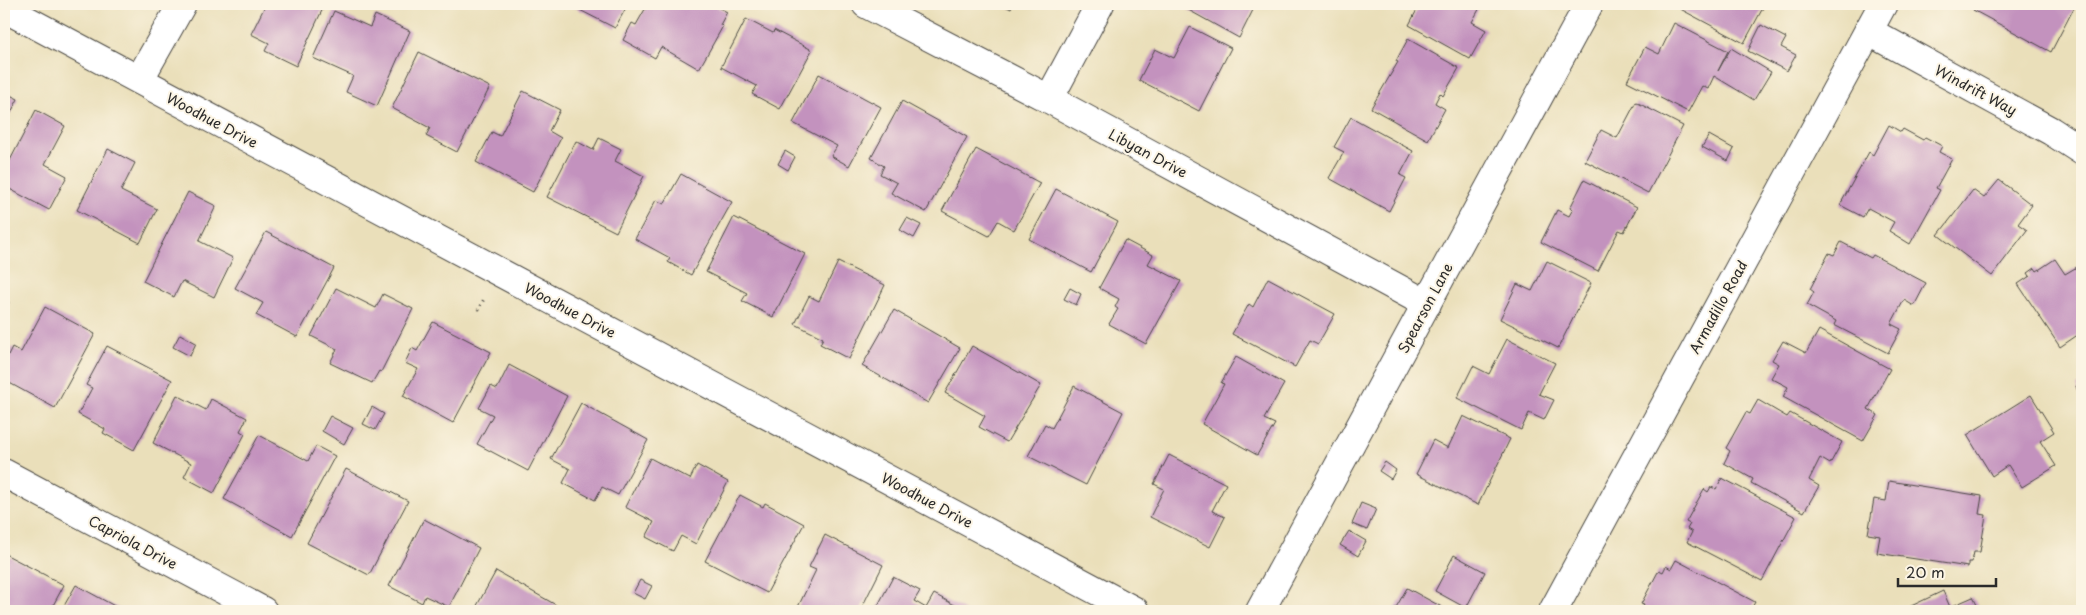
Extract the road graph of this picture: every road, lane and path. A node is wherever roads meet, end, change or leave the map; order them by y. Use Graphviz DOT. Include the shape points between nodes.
graph roads {
  1 [pos="182,4"];
  2 [pos="866,4"];
  3 [pos="1100,4"];
  4 [pos="1589,4"];
  5 [pos="1883,4"];
  6 [pos="4,8"];
  7 [pos="1868,32"];
  8 [pos="139,80"];
  9 [pos="1049,99"];
  10 [pos="2082,151"];
  11 [pos="1427,304"];
  12 [pos="4,473"];
  13 [pos="263,611"];
  14 [pos="1135,611"];
  15 [pos="1260,611"];
  16 [pos="1553,611"];
  1 -- 8 [label="street"];
  2 -- 9 [label="street, Libyan Drive"];
  3 -- 9 [label="street"];
  4 -- 11 [label="street, Spearson Lane"];
  5 -- 7 [label="street, Armadillo Road"];
  6 -- 8 [label="street, Woodhue Drive"];
  7 -- 10 [label="street, Windrift Way"];
  7 -- 16 [label="street, Armadillo Road"];
  8 -- 14 [label="street, Woodhue Drive"];
  9 -- 11 [label="street, Libyan Drive"];
  11 -- 15 [label="street, Spearson Lane"];
  12 -- 13 [label="street, Capriola Drive"];
}
